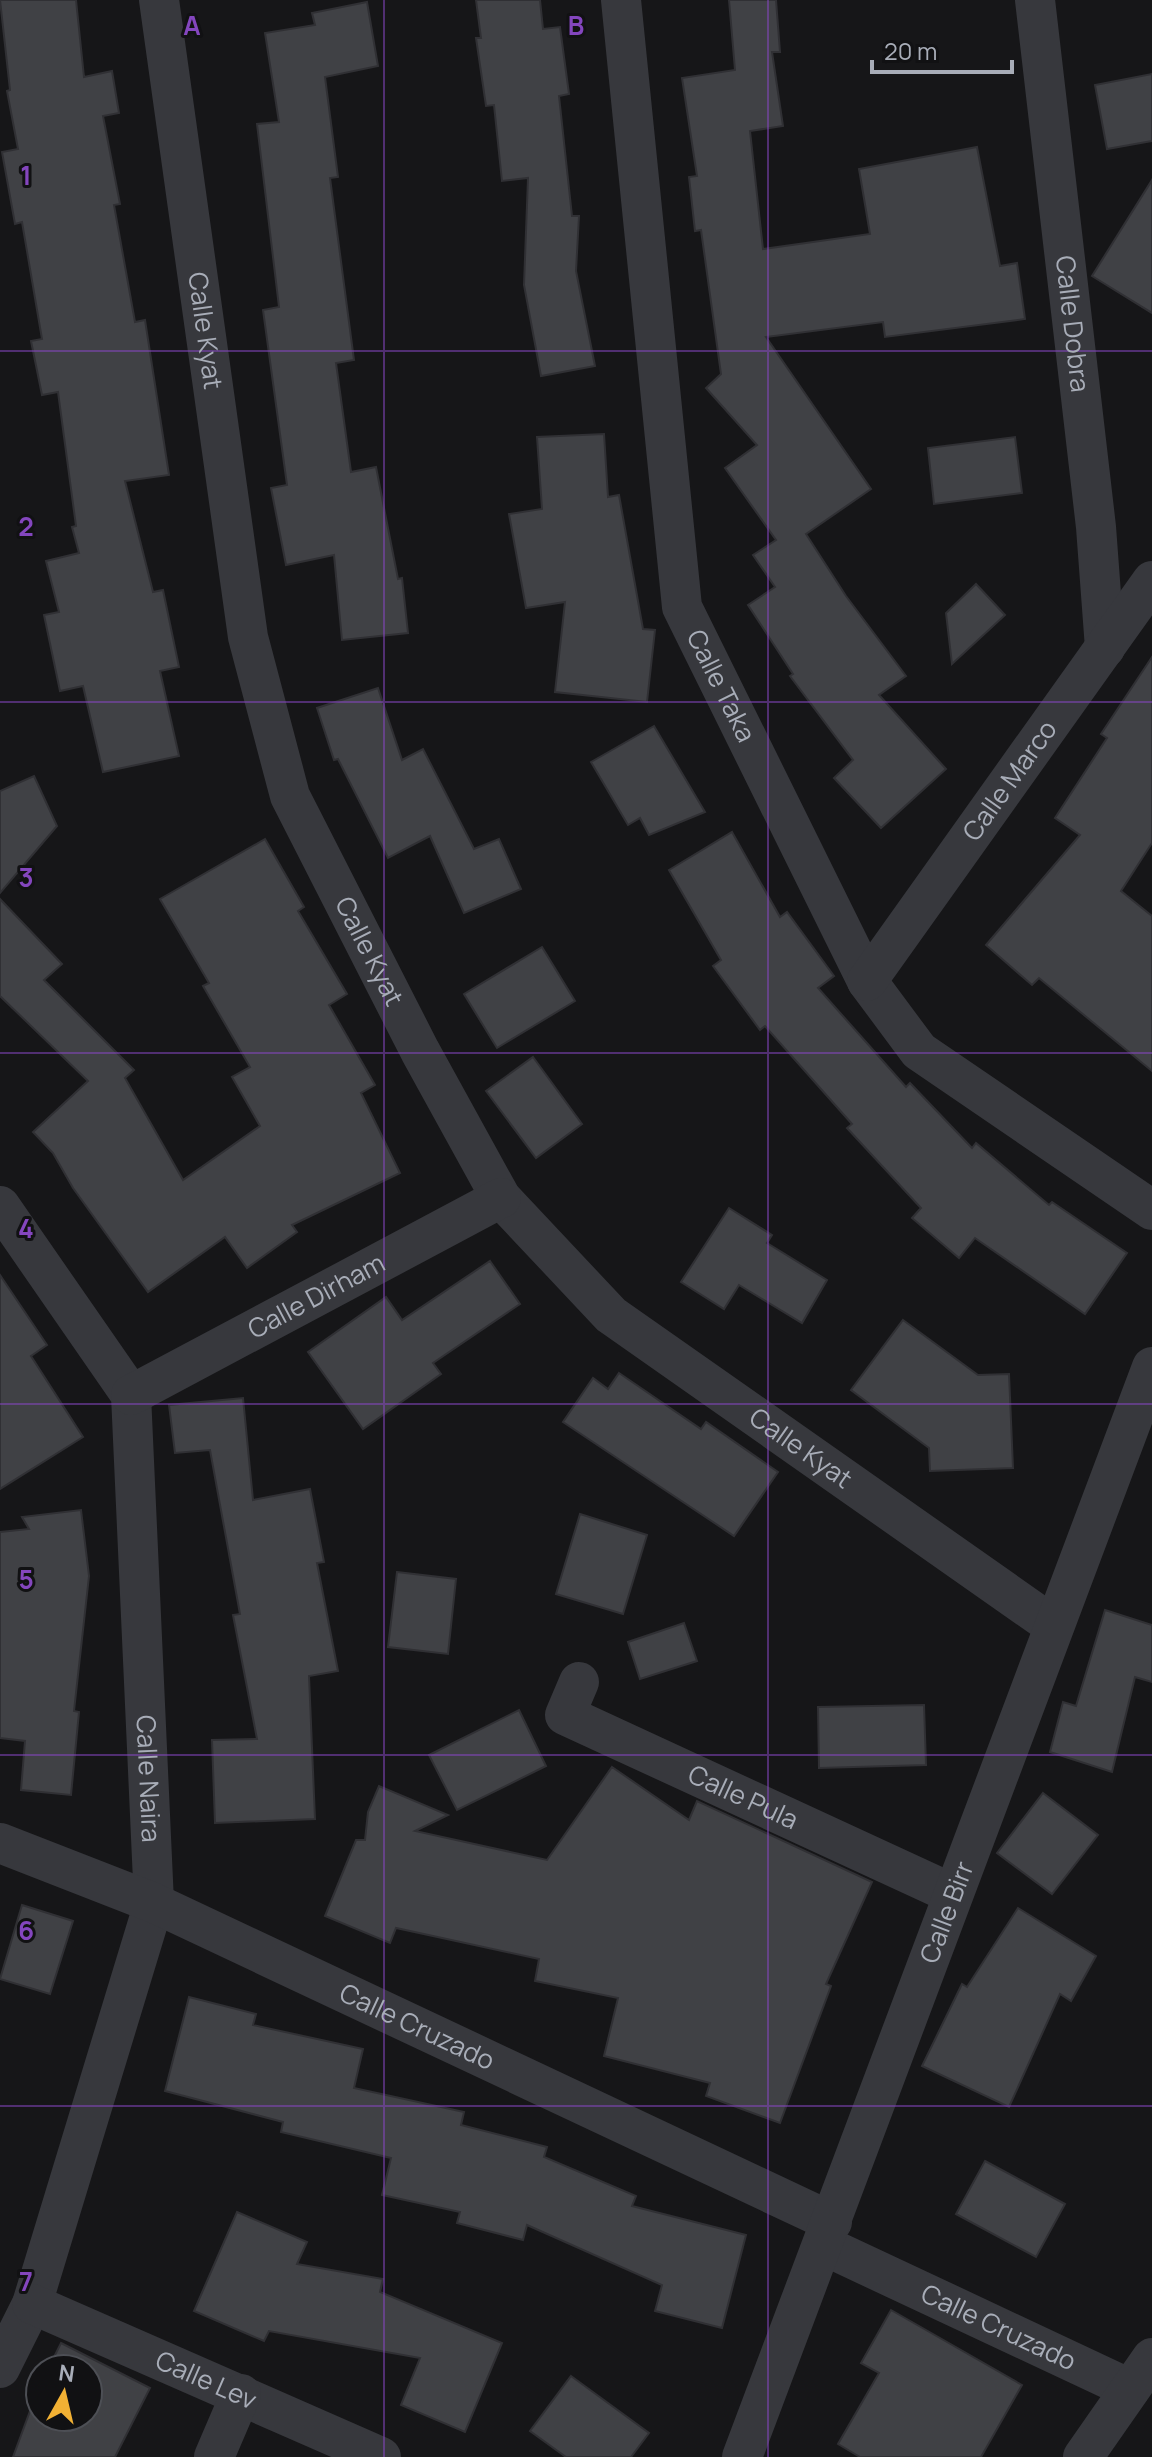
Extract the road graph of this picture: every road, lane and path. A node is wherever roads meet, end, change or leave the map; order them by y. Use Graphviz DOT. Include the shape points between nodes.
graph roads {
  1 [pos="159,0"];
  2 [pos="621,0"];
  3 [pos="1035,0"];
  4 [pos="1152,581"];
  5 [pos="1105,648"];
  6 [pos="867,981"];
  7 [pos="501,1198"];
  8 [pos="0,1206"];
  9 [pos="1152,1210"];
  10 [pos="1152,1367"];
  11 [pos="131,1395"];
  12 [pos="1054,1626"];
  13 [pos="579,1682"];
  14 [pos="0,1843"];
  15 [pos="953,1894"];
  16 [pos="154,1903"];
  17 [pos="827,2233"];
  18 [pos="32,2304"];
  19 [pos="0,2368"];
  20 [pos="1141,2373"];
  21 [pos="241,2394"];
  22 [pos="214,2457"];
  23 [pos="381,2457"];
  24 [pos="742,2457"];
  25 [pos="1083,2457"];
  1 -- 7 [label="street, Calle Kyat" via="248,637 290,796"];
  2 -- 6 [label="street, Calle Taka" via="682,607"];
  3 -- 5 [label="street, Calle Dobra" via="1096,527"];
  4 -- 5 [label="street, Calle Marco"];
  5 -- 6 [label="street, Calle Marco"];
  6 -- 9 [label="street, Calle Taka" via="919,1051"];
  7 -- 11 [label="street, Calle Dirham"];
  7 -- 12 [label="street, Calle Kyat" via="611,1315"];
  8 -- 11 [label="street"];
  10 -- 12 [label="street, Calle Birr"];
  11 -- 16 [label="street, Calle Naira"];
  12 -- 15 [label="street, Calle Birr"];
  13 -- 15 [label="street, Calle Pula" via="565,1715"];
  14 -- 16 [label="street, Calle Cruzado"];
  15 -- 17 [label="street, Calle Birr"];
  16 -- 17 [label="street, Calle Cruzado"];
  16 -- 18 [label="street, Calle Naira"];
  17 -- 20 [label="street, Calle Cruzado"];
  17 -- 24 [label="street, Calle Birr"];
  18 -- 19 [label="street, Calle Naira"];
  18 -- 21 [label="street, Calle Lev"];
  20 -- 25 [label="street"];
  21 -- 22 [label="street"];
  21 -- 23 [label="street, Calle Lev"];
}
